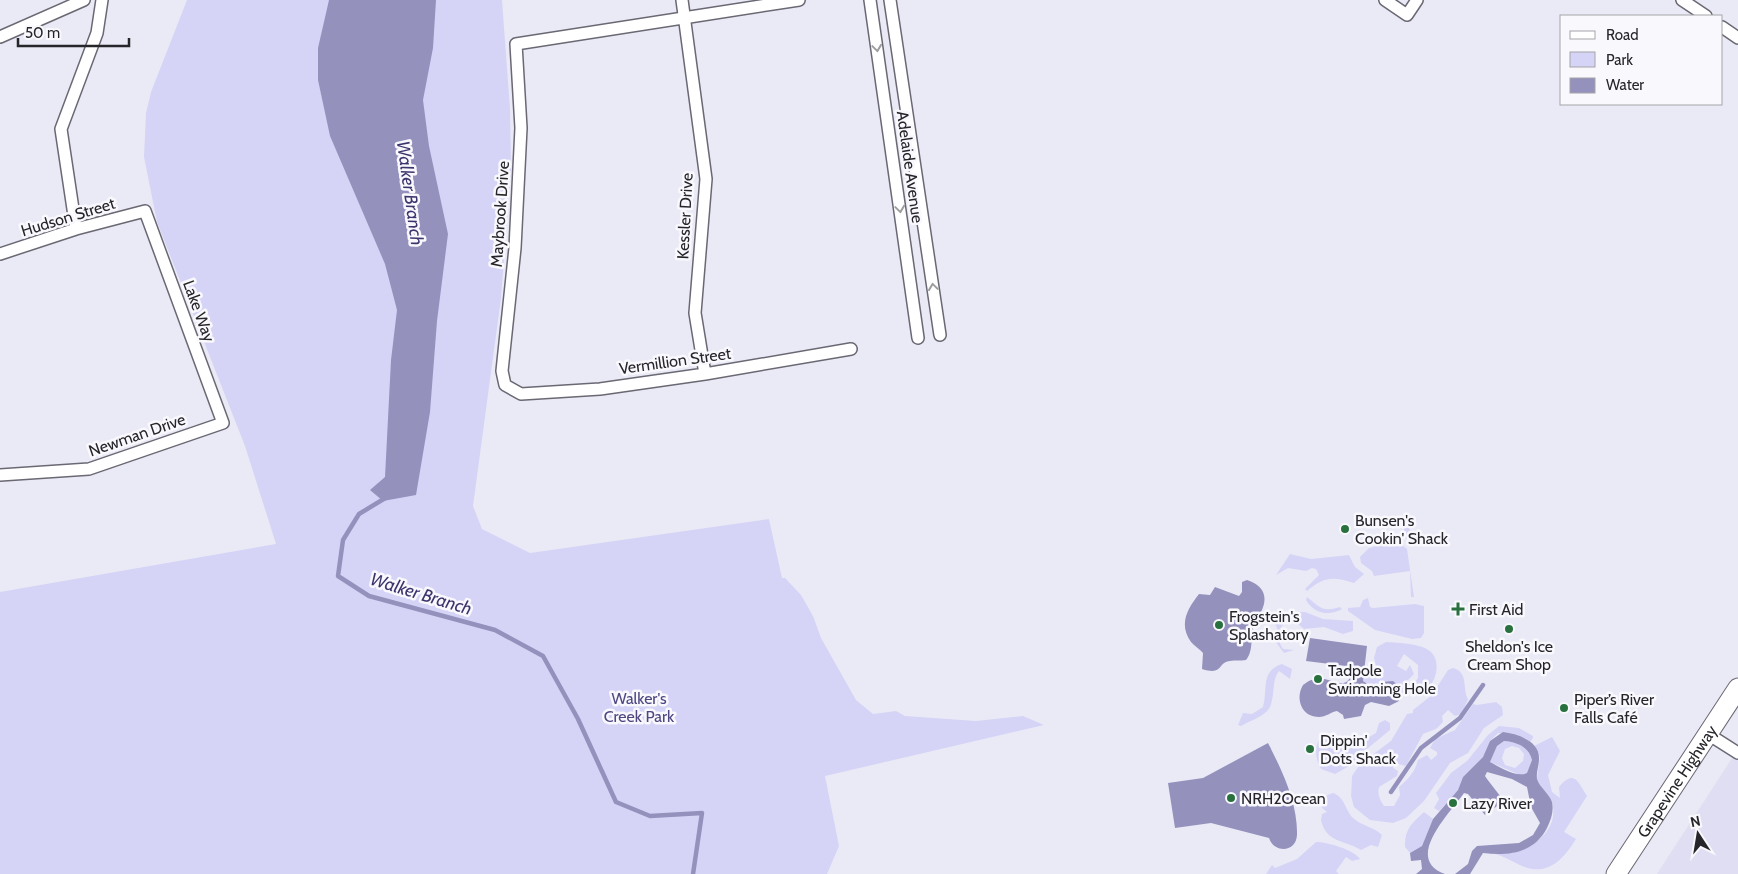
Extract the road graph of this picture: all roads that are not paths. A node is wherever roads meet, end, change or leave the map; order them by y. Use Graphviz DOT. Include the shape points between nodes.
graph roads {
  1 [pos="84,0"];
  2 [pos="102,0"];
  3 [pos="682,0"];
  4 [pos="799,0"];
  5 [pos="870,0"];
  6 [pos="890,0"];
  7 [pos="1385,0"];
  8 [pos="1417,0"];
  9 [pos="1682,0"];
  10 [pos="1704,15"];
  11 [pos="684,18"];
  12 [pos="1723,28"];
  13 [pos="0,37"];
  14 [pos="1738,38"];
  15 [pos="145,211"];
  16 [pos="76,229"];
  17 [pos="0,254"];
  18 [pos="940,335"];
  19 [pos="918,338"];
  20 [pos="850,349"];
  21 [pos="705,374"];
  22 [pos="505,385"];
  23 [pos="223,423"];
  24 [pos="0,475"];
  25 [pos="1738,688"];
  26 [pos="1708,734"];
  27 [pos="1738,753"];
  28 [pos="1616,874"];
  1 -- 13 [label="street"];
  2 -- 16 [label="street" via="97,33 61,129"];
  3 -- 11 [label="street, Kessler Drive"];
  4 -- 11 [label="street"];
  5 -- 19 [label="street, Adelaide Avenue, one-way"];
  18 -- 6 [label="street, Adelaide Avenue, one-way"];
  7 -- 8 [label="street" via="1406,15"];
  9 -- 10 [label="street"];
  11 -- 21 [label="street, Kessler Drive" via="706,179 695,313"];
  11 -- 22 [label="street, Maybrook Drive" via="516,44 521,128 515,248 503,358"];
  12 -- 14 [label="street"];
  15 -- 16 [label="street, Hudson Street"];
  15 -- 23 [label="street, Lake Way"];
  16 -- 17 [label="street, Hudson Street"];
  20 -- 21 [label="street, Vermillion Street"];
  21 -- 22 [label="street, Vermillion Street" via="600,388 521,394"];
  23 -- 24 [label="street, Newman Drive" via="88,469"];
  25 -- 26 [label="main road, Grapevine Highway"];
  26 -- 27 [label="street"];
  26 -- 28 [label="main road, Grapevine Highway"];
}
